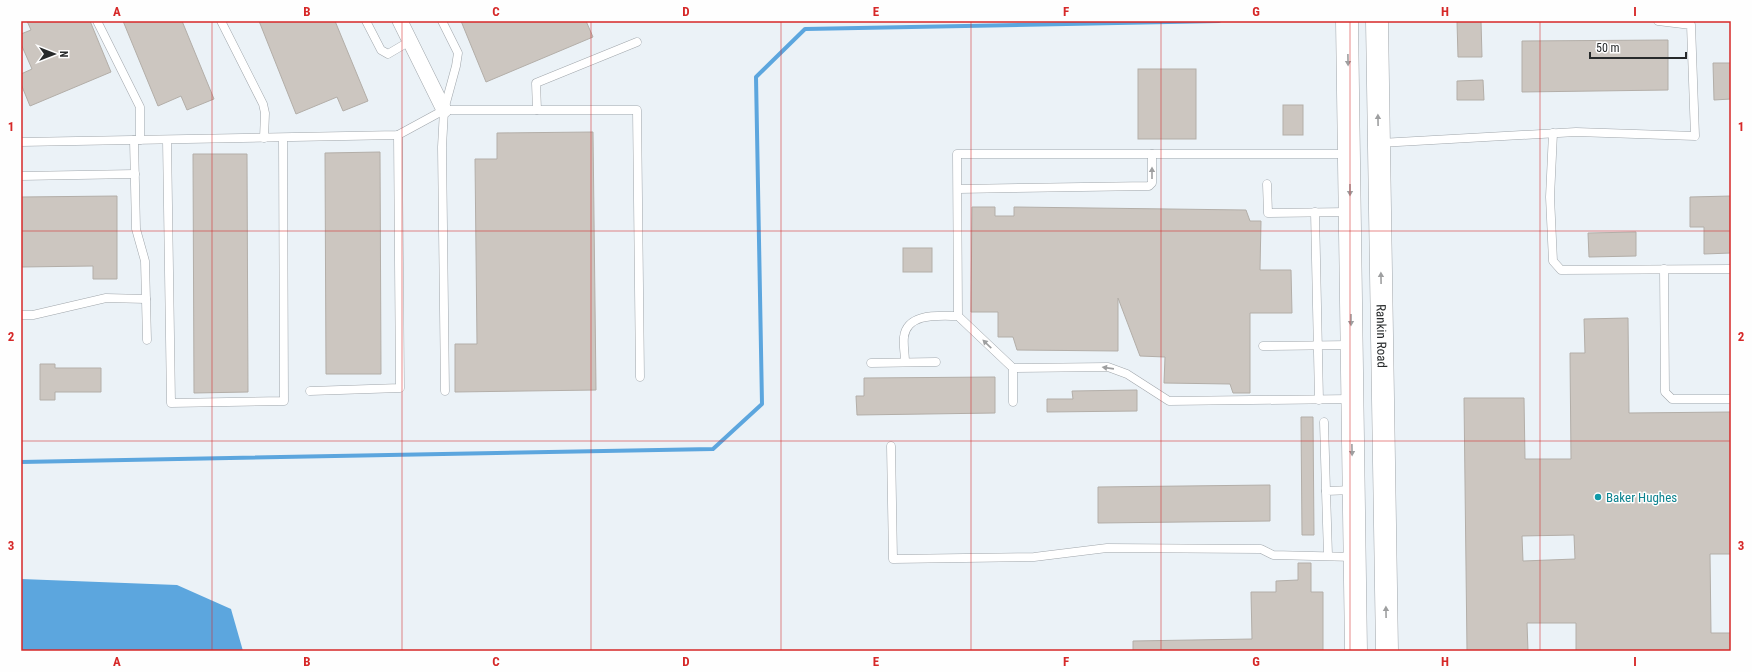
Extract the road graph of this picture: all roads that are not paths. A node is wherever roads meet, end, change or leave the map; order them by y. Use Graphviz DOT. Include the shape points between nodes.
graph roads {
  1 [pos="97,21"];
  2 [pos="221,21"];
  3 [pos="366,21"];
  4 [pos="400,21"];
  5 [pos="442,21"];
  6 [pos="1347,21"];
  7 [pos="1377,21"];
  8 [pos="1658,21"];
  9 [pos="410,41"];
  10 [pos="637,42"];
  11 [pos="444,110"];
  12 [pos="537,110"];
  13 [pos="1554,133"];
  14 [pos="398,135"];
  15 [pos="264,138"];
  16 [pos="283,138"];
  17 [pos="137,140"];
  18 [pos="167,140"];
  19 [pos="21,142"];
  20 [pos="1378,143"];
  21 [pos="1152,154"];
  22 [pos="1349,154"];
  23 [pos="135,174"];
  24 [pos="21,176"];
  25 [pos="1267,184"];
  26 [pos="958,189"];
  27 [pos="1315,212"];
  28 [pos="1350,212"];
  29 [pos="1664,269"];
  30 [pos="1731,269"];
  31 [pos="146,298"];
  32 [pos="21,315"];
  33 [pos="958,316"];
  34 [pos="147,340"];
  35 [pos="1351,345"];
  36 [pos="1263,346"];
  37 [pos="1318,346"];
  38 [pos="906,362"];
  39 [pos="936,362"];
  40 [pos="872,363"];
  41 [pos="1013,368"];
  42 [pos="640,377"];
  43 [pos="310,391"];
  44 [pos="445,391"];
  45 [pos="1351,399"];
  46 [pos="1731,399"];
  47 [pos="1319,400"];
  48 [pos="1383,400"];
  49 [pos="1013,402"];
  50 [pos="1324,422"];
  51 [pos="891,446"];
  52 [pos="1353,490"];
  53 [pos="1326,491"];
  54 [pos="1328,555"];
  55 [pos="1386,556"];
  56 [pos="1355,557"];
  57 [pos="1356,651"];
  58 [pos="1387,651"];
  1 -- 17 [label="lane" via="140,106"];
  2 -- 15 [label="lane" via="262,104 265,113"];
  3 -- 9 [label="lane" via="381,50 388,54"];
  4 -- 9 [label="street"];
  5 -- 11 [label="lane" via="458,53"];
  6 -- 22 [label="main road, one-way"];
  20 -- 7 [label="main road, Rankin Road, one-way"];
  8 -- 13 [label="lane" via="1691,25 1696,136"];
  9 -- 11 [label="street"];
  10 -- 12 [label="lane" via="536,83"];
  11 -- 12 [label="lane"];
  11 -- 14 [label="lane"];
  11 -- 44 [label="lane" via="442,147"];
  12 -- 42 [label="lane" via="637,110"];
  13 -- 20 [label="lane"];
  13 -- 29 [label="lane" via="1550,197 1553,261 1561,270"];
  14 -- 16 [label="lane"];
  14 -- 43 [label="lane" via="400,388"];
  15 -- 16 [label="lane"];
  15 -- 18 [label="lane"];
  16 -- 18 [label="lane" via="284,401 186,403 172,403"];
  17 -- 18 [label="lane"];
  17 -- 19 [label="lane"];
  17 -- 23 [label="lane"];
  20 -- 22 [label="main road"];
  48 -- 20 [label="main road, Rankin Road, one-way"];
  21 -- 22 [label="lane"];
  26 -- 21 [label="lane, one-way" via="1149,186 1152,183"];
  21 -- 26 [label="lane" via="958,154"];
  22 -- 28 [label="main road, one-way"];
  23 -- 24 [label="lane"];
  23 -- 31 [label="lane" via="136,229 145,261"];
  25 -- 27 [label="lane" via="1268,213"];
  26 -- 33 [label="lane"];
  27 -- 28 [label="lane"];
  27 -- 37 [label="lane"];
  28 -- 35 [label="main road, one-way"];
  29 -- 30 [label="lane"];
  29 -- 46 [label="lane" via="1665,392 1672,399"];
  31 -- 32 [label="lane" via="106,298 33,315"];
  31 -- 34 [label="lane"];
  33 -- 38 [label="lane" via="927,317 908,326 904,337"];
  41 -- 33 [label="lane, one-way"];
  35 -- 37 [label="lane"];
  35 -- 45 [label="main road"];
  36 -- 37 [label="lane"];
  37 -- 47 [label="lane"];
  38 -- 39 [label="lane"];
  38 -- 40 [label="lane"];
  47 -- 41 [label="lane, one-way" via="1169,402 1127,374 1108,366"];
  41 -- 49 [label="lane"];
  45 -- 47 [label="lane"];
  45 -- 48 [label="main road"];
  45 -- 52 [label="main road, one-way"];
  48 -- 55 [label="main road, Rankin Road"];
  50 -- 53 [label="lane"];
  51 -- 54 [label="lane" via="893,559 1034,557 1107,548 1261,549 1273,555"];
  52 -- 53 [label="lane"];
  52 -- 56 [label="main road"];
  53 -- 54 [label="lane"];
  54 -- 56 [label="lane"];
  55 -- 56 [label="main road"];
  58 -- 55 [label="main road, Rankin Road, one-way"];
  56 -- 57 [label="main road"];
}
